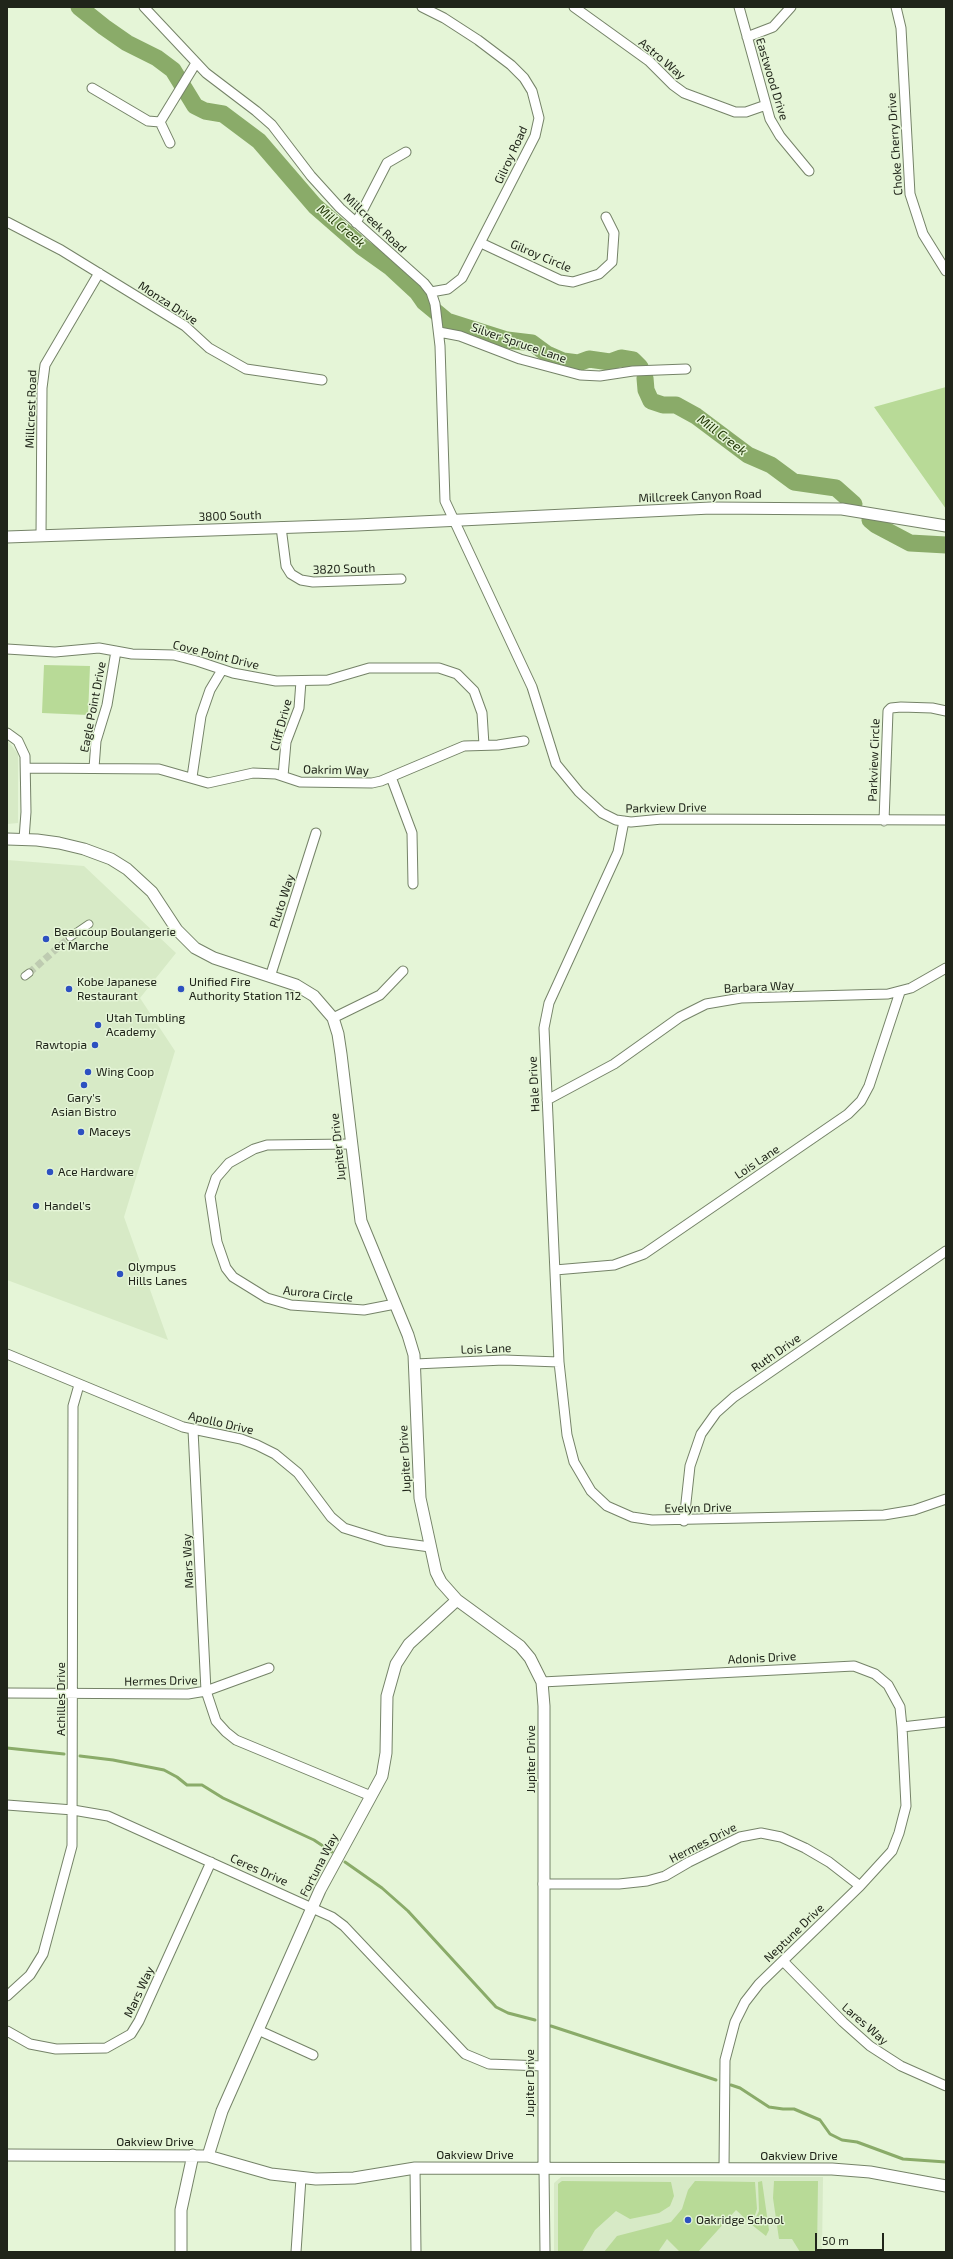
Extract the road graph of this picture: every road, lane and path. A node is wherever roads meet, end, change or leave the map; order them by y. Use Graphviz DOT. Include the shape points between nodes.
graph roads {
  1 [pos="144,7"];
  2 [pos="422,7"];
  3 [pos="576,7"];
  4 [pos="739,7"];
  5 [pos="791,7"];
  6 [pos="896,7"];
  7 [pos="747,37"];
  8 [pos="196,63"];
  9 [pos="92,88"];
  10 [pos="766,105"];
  11 [pos="160,122"];
  12 [pos="170,144"];
  13 [pos="406,152"];
  14 [pos="809,171"];
  15 [pos="606,217"];
  16 [pos="7,222"];
  17 [pos="356,223"];
  18 [pos="481,242"];
  19 [pos="946,271"];
  20 [pos="99,273"];
  21 [pos="431,292"];
  22 [pos="439,332"];
  23 [pos="686,369"];
  24 [pos="322,380"];
  25 [pos="454,518"];
  26 [pos="946,526"];
  27 [pos="281,527"];
  28 [pos="41,536"];
  29 [pos="7,537"];
  30 [pos="401,579"];
  31 [pos="7,649"];
  32 [pos="116,650"];
  33 [pos="222,670"];
  34 [pos="301,681"];
  35 [pos="946,712"];
  36 [pos="7,733"];
  37 [pos="524,741"];
  38 [pos="484,745"];
  39 [pos="26,768"];
  40 [pos="94,768"];
  41 [pos="283,776"];
  42 [pos="192,777"];
  43 [pos="391,777"];
  44 [pos="946,820"];
  45 [pos="624,821"];
  46 [pos="884,821"];
  47 [pos="316,833"];
  48 [pos="24,839"];
  49 [pos="7,840"];
  50 [pos="413,884"];
  51 [pos="89,924"];
  52 [pos="70,937"];
  53 [pos="946,968"];
  54 [pos="403,971"];
  55 [pos="270,977"];
  56 [pos="900,992"];
  57 [pos="333,1018"];
  58 [pos="547,1100"];
  59 [pos="351,1144"];
  60 [pos="946,1250"];
  61 [pos="555,1270"];
  62 [pos="395,1304"];
  63 [pos="7,1354"];
  64 [pos="559,1362"];
  65 [pos="415,1364"];
  66 [pos="79,1386"];
  67 [pos="193,1430"];
  68 [pos="946,1499"];
  69 [pos="684,1521"];
  70 [pos="430,1546"];
  71 [pos="457,1600"];
  72 [pos="269,1668"];
  73 [pos="542,1682"];
  74 [pos="206,1691"];
  75 [pos="7,1693"];
  76 [pos="73,1694"];
  77 [pos="946,1722"];
  78 [pos="902,1727"];
  79 [pos="371,1796"];
  80 [pos="7,1805"];
  81 [pos="73,1810"];
  82 [pos="211,1862"];
  83 [pos="543,1884"];
  84 [pos="860,1886"];
  85 [pos="312,1908"];
  86 [pos="783,1961"];
  87 [pos="7,1996"];
  88 [pos="258,2030"];
  89 [pos="7,2031"];
  90 [pos="313,2055"];
  91 [pos="543,2066"];
  92 [pos="946,2086"];
  93 [pos="7,2155"];
  94 [pos="193,2155"];
  95 [pos="208,2156"];
  96 [pos="415,2168"];
  97 [pos="544,2168"];
  98 [pos="724,2169"];
  99 [pos="301,2178"];
  100 [pos="946,2186"];
  101 [pos="181,2252"];
  102 [pos="296,2252"];
  103 [pos="416,2252"];
  104 [pos="545,2252"];
  1 -- 8 [label="street, Millcreek Road"];
  2 -- 18 [label="street, Gilroy Road" via="460,28 511,65 528,84 537,105 539,118 535,136"];
  3 -- 10 [label="street, Astro Way" via="648,61 684,93 735,112 746,112"];
  4 -- 7 [label="street, Eastwood Drive"];
  5 -- 7 [label="street" via="773,27"];
  6 -- 19 [label="street, Choke Cherry Drive" via="901,28 910,194 923,234"];
  7 -- 10 [label="street, Eastwood Drive"];
  8 -- 11 [label="street"];
  8 -- 17 [label="street, Millcreek Road" via="272,125 311,176"];
  9 -- 11 [label="street" via="148,121"];
  10 -- 14 [label="street, Eastwood Drive" via="777,132"];
  11 -- 12 [label="street"];
  13 -- 17 [label="street" via="387,163"];
  15 -- 18 [label="street, Gilroy Circle" via="614,233 612,262 599,274 574,282 560,280"];
  16 -- 20 [label="street, Monza Drive" via="62,250"];
  17 -- 21 [label="street, Millcreek Road"];
  18 -- 21 [label="street, Gilroy Road" via="462,278 448,289"];
  20 -- 24 [label="street, Monza Drive" via="184,326 209,348 246,369"];
  20 -- 28 [label="street, Millcrest Road" via="45,365 42,388"];
  21 -- 22 [label="street, Millcreek Road"];
  22 -- 23 [label="street, Silver Spruce Lane" via="460,336 520,359 580,375 600,376 633,371"];
  22 -- 25 [label="street, Millcreek Road" via="445,501"];
  25 -- 26 [label="street, Millcreek Canyon Road" via="711,508 805,508 860,511"];
  25 -- 27 [label="street, 3800 South"];
  25 -- 45 [label="street, Parkview Drive" via="532,687 556,764 564,776 596,808 609,817"];
  27 -- 28 [label="street, 3800 South"];
  27 -- 30 [label="street, 3820 South" via="286,566 291,574 301,580 313,582"];
  28 -- 29 [label="street, 3800 South"];
  31 -- 32 [label="street, Cove Point Drive" via="43,652 91,648"];
  32 -- 33 [label="street, Cove Point Drive" via="132,654 174,656"];
  32 -- 40 [label="street, Eagle Point Drive" via="107,705 96,741"];
  33 -- 34 [label="street, Cove Point Drive" via="270,681"];
  33 -- 42 [label="street" via="210,690 201,716"];
  34 -- 38 [label="street, Cove Point Drive" via="334,679 369,668 433,667 446,670 462,678 478,698 482,713"];
  34 -- 41 [label="street, Cliff Drive" via="299,708 286,742"];
  35 -- 46 [label="street, Parkview Circle" via="932,708 901,707 888,711"];
  36 -- 39 [label="street" via="21,745"];
  37 -- 38 [label="street, Oakrim Way"];
  38 -- 43 [label="street, Oakrim Way" via="455,749"];
  39 -- 40 [label="street, Oakrim Way"];
  39 -- 48 [label="street"];
  40 -- 42 [label="street, Oakrim Way" via="159,769"];
  41 -- 42 [label="street, Oakrim Way" via="247,773 212,783"];
  41 -- 43 [label="street, Oakrim Way" via="300,782 336,783 375,782"];
  43 -- 50 [label="street" via="412,833"];
  44 -- 46 [label="street, Parkview Drive"];
  45 -- 46 [label="street, Parkview Drive" via="662,818"];
  45 -- 58 [label="street, Hale Drive" via="618,852 546,1011 544,1028"];
  47 -- 55 [label="street, Pluto Way"];
  48 -- 49 [label="street, Jupiter Drive"];
  48 -- 55 [label="street, Jupiter Drive" via="71,846 111,859 127,869 152,892 177,930 195,948 214,958"];
  51 -- 52 [label="street"];
  53 -- 56 [label="street, Barbara Way" via="922,983"];
  54 -- 57 [label="street" via="380,995"];
  55 -- 57 [label="street, Jupiter Drive" via="305,990 314,996"];
  56 -- 58 [label="street, Barbara Way" via="870,996 741,998 706,1004 680,1017 614,1064"];
  56 -- 61 [label="street, Lois Lane" via="869,1086 861,1101 848,1114 644,1254 614,1265"];
  57 -- 59 [label="street, Jupiter Drive" via="341,1054"];
  58 -- 61 [label="street, Hale Drive"];
  59 -- 62 [label="street, Jupiter Drive" via="361,1221"];
  59 -- 62 [label="street, Aurora Circle" via="267,1145 229,1163 216,1178 210,1196 217,1242 226,1268 233,1277 267,1298 291,1305 364,1310"];
  60 -- 69 [label="street, Ruth Drive" via="740,1392 716,1413 702,1434 690,1466"];
  61 -- 64 [label="street, Hale Drive"];
  62 -- 65 [label="street, Jupiter Drive" via="412,1346"];
  63 -- 66 [label="street, Apollo Drive"];
  64 -- 65 [label="street, Lois Lane" via="504,1360"];
  64 -- 69 [label="street, Evelyn Drive" via="568,1444 574,1462 591,1491 607,1506 628,1516"];
  65 -- 70 [label="street, Jupiter Drive" via="418,1475"];
  66 -- 67 [label="street, Apollo Drive"];
  66 -- 76 [label="street, Achilles Drive" via="73,1406"];
  67 -- 70 [label="street, Apollo Drive" via="241,1439 275,1454 298,1473 331,1517 344,1528 396,1543"];
  67 -- 74 [label="street, Mars Way"];
  68 -- 69 [label="street, Evelyn Drive" via="894,1514"];
  70 -- 71 [label="street, Jupiter Drive" via="440,1582"];
  71 -- 73 [label="street, Jupiter Drive" via="520,1646 530,1658"];
  71 -- 79 [label="street, Fortuna Way" via="409,1644 396,1664 388,1696 382,1776"];
  72 -- 74 [label="street"];
  73 -- 78 [label="street, Adonis Drive" via="854,1666 875,1674 888,1685 900,1707"];
  73 -- 83 [label="street, Jupiter Drive"];
  74 -- 76 [label="street, Hermes Drive" via="188,1694"];
  74 -- 79 [label="street, Hermes Drive" via="216,1721 236,1740"];
  75 -- 76 [label="street, Hermes Drive"];
  76 -- 81 [label="street, Achilles Drive"];
  77 -- 78 [label="street"];
  78 -- 84 [label="street, Neptune Drive" via="906,1797 902,1823 892,1851"];
  79 -- 85 [label="street, Fortuna Way"];
  80 -- 81 [label="street, Ceres Drive"];
  81 -- 82 [label="street, Ceres Drive" via="108,1816"];
  81 -- 87 [label="street, Achilles Drive" via="70,1856 46,1947 30,1975"];
  82 -- 85 [label="street, Ceres Drive"];
  82 -- 89 [label="street, Mars Way" via="139,2021 130,2034 106,2048 56,2049 30,2044"];
  83 -- 84 [label="street, Hermes Drive" via="624,1884 647,1881 665,1876 740,1837 761,1832 781,1837 805,1848"];
  83 -- 91 [label="street, Jupiter Drive"];
  84 -- 86 [label="street, Neptune Drive"];
  85 -- 88 [label="street, Fortuna Way"];
  85 -- 91 [label="street, Ceres Drive" via="344,1926 465,2054 489,2064"];
  86 -- 92 [label="street, Lares Way" via="870,2046 901,2066"];
  86 -- 98 [label="street, Neptune Drive" via="752,1992 731,2032 724,2074"];
  88 -- 90 [label="street"];
  88 -- 95 [label="street, Fortuna Way" via="222,2111"];
  91 -- 97 [label="street, Jupiter Drive"];
  93 -- 94 [label="street, Oakview Drive"];
  94 -- 95 [label="street, Oakview Drive"];
  94 -- 101 [label="street" via="181,2210"];
  95 -- 99 [label="street, Oakview Drive" via="259,2171"];
  96 -- 97 [label="street, Oakview Drive"];
  96 -- 99 [label="street, Oakview Drive" via="341,2179"];
  96 -- 103 [label="street"];
  97 -- 98 [label="street, Oakview Drive"];
  97 -- 104 [label="street, Jupiter Drive"];
  98 -- 100 [label="street, Oakview Drive" via="844,2169"];
  99 -- 102 [label="street"];
}
